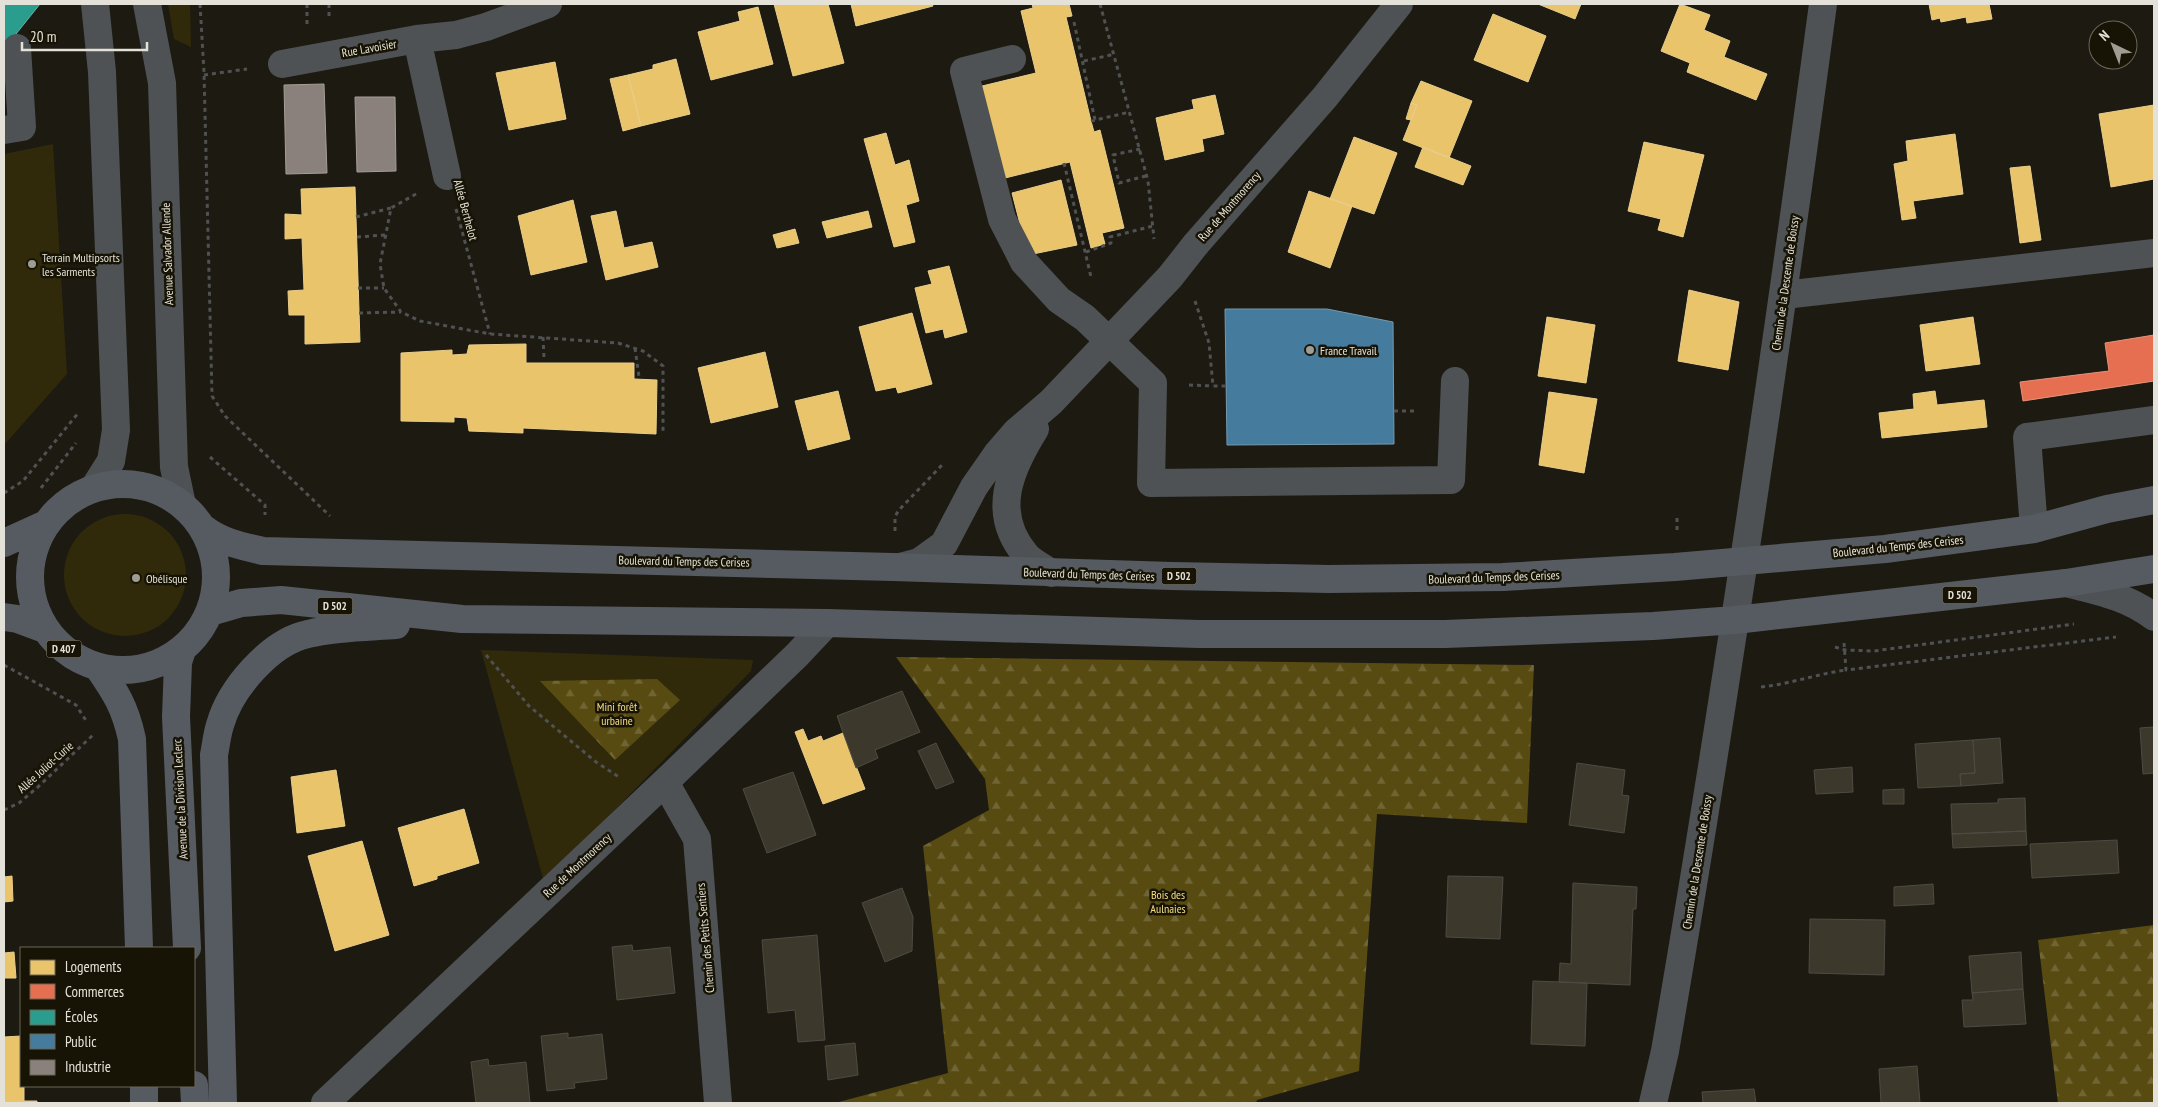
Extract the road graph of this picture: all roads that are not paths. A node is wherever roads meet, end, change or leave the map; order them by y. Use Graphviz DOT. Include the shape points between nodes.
graph roads {
  1 [pos="96,4"];
  2 [pos="147,4"];
  3 [pos="548,4"];
  4 [pos="1399,4"];
  5 [pos="1823,4"];
  6 [pos="417,40"];
  7 [pos="17,48"];
  8 [pos="1012,59"];
  9 [pos="282,64"];
  10 [pos="13,129"];
  11 [pos="448,176"];
  12 [pos="2154,253"];
  13 [pos="1784,296"];
  14 [pos="1109,341"];
  15 [pos="1454,381"];
  16 [pos="1051,402"];
  17 [pos="2154,420"];
  18 [pos="94,488"];
  19 [pos="2154,500"];
  20 [pos="182,505"];
  21 [pos="46,524"];
  22 [pos="203,528"];
  23 [pos="2034,529"];
  24 [pos="4,543"];
  25 [pos="1746,561"];
  26 [pos="900,567"];
  27 [pos="2154,569"];
  28 [pos="1051,573"];
  29 [pos="2066,583"];
  30 [pos="210,612"];
  31 [pos="4,617"];
  32 [pos="2154,617"];
  33 [pos="462,619"];
  34 [pos="1735,620"];
  35 [pos="827,623"];
  36 [pos="45,629"];
  37 [pos="182,650"];
  38 [pos="98,667"];
  39 [pos="656,790"];
  40 [pos="139,947"];
  41 [pos="187,947"];
  42 [pos="144,1087"];
  43 [pos="194,1087"];
  44 [pos="144,1103"];
  45 [pos="195,1103"];
  46 [pos="223,1103"];
  47 [pos="325,1103"];
  48 [pos="718,1103"];
  49 [pos="1653,1103"];
  1 -- 18 [label="street" via="102,72 116,430 111,461"];
  2 -- 20 [label="street, Avenue Salvador Allende" via="162,83 174,467"];
  3 -- 6 [label="street, Rue Lavoisier" via="486,27"];
  4 -- 14 [label="street, Rue de Montmorency" via="1325,97 1170,277"];
  5 -- 13 [label="street, Chemin de la Descente de Boissy"];
  6 -- 9 [label="street, Rue Lavoisier"];
  6 -- 11 [label="street"];
  7 -- 10 [label="street"];
  8 -- 14 [label="street" via="964,71 1002,219 1024,262 1059,300 1086,318"];
  12 -- 13 [label="street"];
  13 -- 25 [label="street, Chemin de la Descente de Boissy"];
  14 -- 15 [label="street" via="1154,383 1151,483 1451,480"];
  14 -- 16 [label="street, Rue de Montmorency"];
  16 -- 26 [label="street, Rue de Montmorency" via="1016,432 997,454 974,488 944,544 919,562"];
  16 -- 28 [label="street, Rue de Montmorency" via="1011,472 1005,509 1011,531 1026,556"];
  17 -- 23 [label="street" via="2027,437"];
  18 -- 20 [label="main road, D 407" via="110,484 140,485 170,496"];
  18 -- 21 [label="main road, D 407" via="67,502"];
  19 -- 23 [label="main road, Boulevard du Temps des Cerises / D 502"];
  20 -- 22 [label="main road, D 407"];
  21 -- 24 [label="main road"];
  21 -- 36 [label="main road, D 407" via="31,558 30,576 34,604"];
  22 -- 26 [label="main road, Boulevard du Temps des Cerises / D 502" via="233,544 263,551"];
  22 -- 30 [label="main road, D 407" via="211,544 216,570"];
  23 -- 25 [label="main road, Boulevard du Temps des Cerises / D 502" via="1885,549"];
  25 -- 28 [label="main road, Boulevard du Temps des Cerises / D 502" via="1503,577 1330,579"];
  25 -- 34 [label="street, Chemin de la Descente de Boissy"];
  26 -- 28 [label="main road, Boulevard du Temps des Cerises / D 502"];
  27 -- 29 [label="main road, D 502"];
  29 -- 32 [label="street" via="2117,596"];
  29 -- 34 [label="main road, D 502"];
  30 -- 33 [label="main road, D 502" via="241,603 281,600"];
  30 -- 37 [label="main road, D 407"];
  31 -- 36 [label="main road"];
  33 -- 35 [label="main road, D 502"];
  33 -- 46 [label="main road" via="306,634 269,654 242,680 230,700 220,723 214,755"];
  34 -- 35 [label="main road, D 502" via="1445,634 1198,634"];
  34 -- 49 [label="street, Chemin de la Descente de Boissy" via="1665,1051"];
  35 -- 39 [label="street, Rue de Montmorency"];
  36 -- 38 [label="main road, D 407" via="68,653"];
  37 -- 38 [label="main road, D 407" via="142,668"];
  37 -- 41 [label="main road, Avenue de la Division Leclerc" via="178,662 176,717"];
  38 -- 40 [label="main road" via="118,695 132,739"];
  39 -- 47 [label="street, Rue de Montmorency"];
  39 -- 48 [label="street, Chemin des Petits Sentiers" via="697,838"];
  42 -- 44 [label="main road"];
  43 -- 45 [label="main road"];
}
